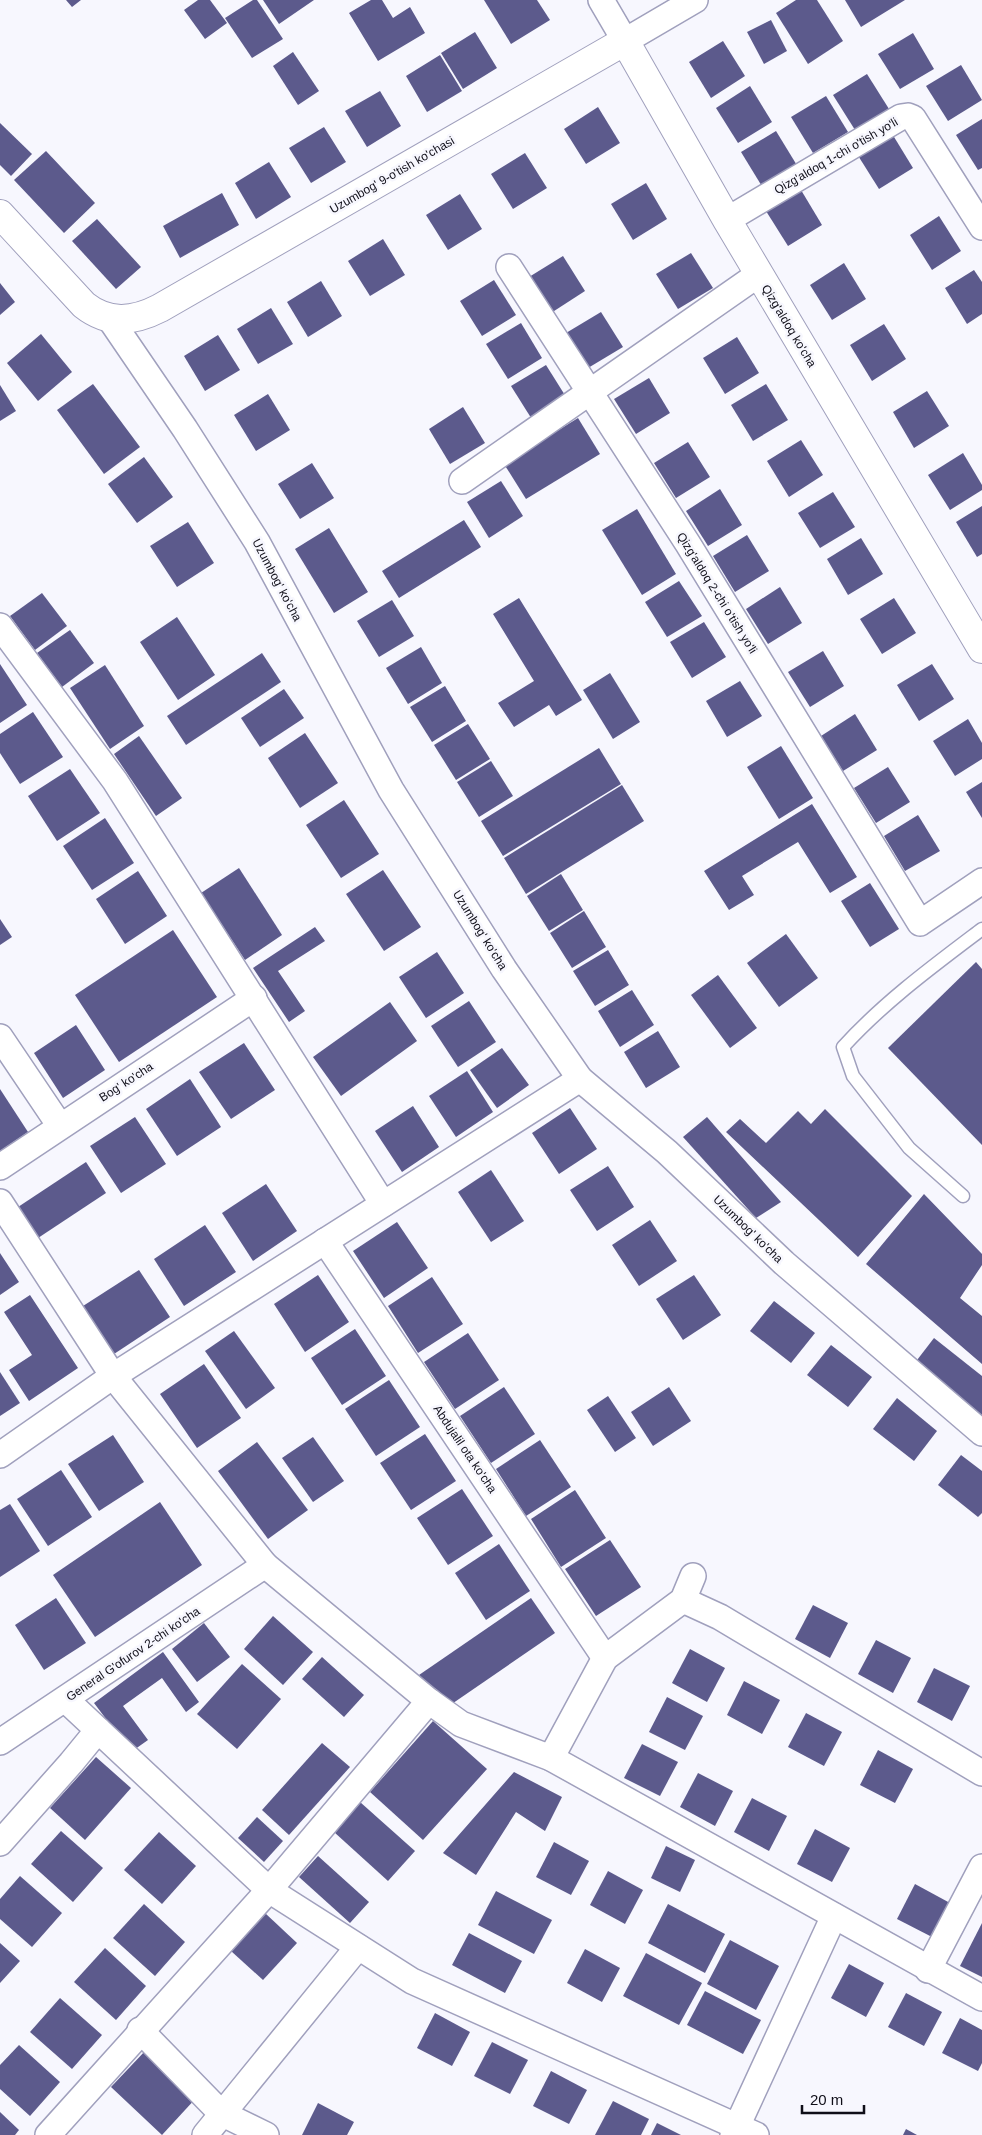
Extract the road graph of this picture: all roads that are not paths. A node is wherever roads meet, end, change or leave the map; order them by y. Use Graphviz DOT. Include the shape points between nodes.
graph roads {
  1 [pos="601,0"];
  2 [pos="695,0"];
  3 [pos="625,42"];
  4 [pos="0,214"];
  5 [pos="727,220"];
  6 [pos="982,227"];
  7 [pos="509,267"];
  8 [pos="759,274"];
  9 [pos="110,319"];
  10 [pos="591,392"];
  11 [pos="462,481"];
  12 [pos="0,626"];
  13 [pos="982,649"];
  14 [pos="982,880"];
  15 [pos="982,929"];
  16 [pos="254,998"];
  17 [pos="0,1037"];
  18 [pos="580,1079"];
  19 [pos="60,1126"];
  20 [pos="0,1167"];
  21 [pos="963,1196"];
  22 [pos="0,1202"];
  23 [pos="383,1204"];
  24 [pos="325,1241"];
  25 [pos="113,1376"];
  26 [pos="982,1433"];
  27 [pos="0,1455"];
  28 [pos="265,1565"];
  29 [pos="693,1576"];
  30 [pos="683,1600"];
  31 [pos="605,1658"];
  32 [pos="66,1700"];
  33 [pos="429,1701"];
  34 [pos="98,1730"];
  35 [pos="0,1742"];
  36 [pos="552,1758"];
  37 [pos="982,1774"];
  38 [pos="0,1843"];
  39 [pos="979,1880"];
  40 [pos="268,1890"];
  41 [pos="834,1916"];
  42 [pos="358,1946"];
  43 [pos="928,1970"];
  44 [pos="982,1998"];
  45 [pos="140,2030"];
  46 [pos="221,2113"];
  47 [pos="742,2132"];
  48 [pos="48,2135"];
  49 [pos="204,2135"];
  50 [pos="266,2135"];
  1 -- 3 [label="street, Qizg'aldoq ko'cha"];
  2 -- 3 [label="street, Uzumbog' 9-o'tish ko'chasi"];
  3 -- 5 [label="street, Qizg'aldoq ko'cha"];
  3 -- 9 [label="street, Uzumbog' 9-o'tish ko'chasi" via="160,308 131,319"];
  4 -- 9 [label="street" via="84,305"];
  5 -- 6 [label="street, Qizg'aldoq 1-chi o'tish yo'li" via="901,117 908,116 913,118"];
  5 -- 8 [label="street, Qizg'aldoq ko'cha"];
  7 -- 10 [label="street, Qizg'aldoq 2-chi o'tish yo'li"];
  8 -- 10 [label="street"];
  8 -- 13 [label="street, Qizg'aldoq ko'cha"];
  9 -- 18 [label="street, Uzumbog' ko'cha" via="257,542 391,790 504,969"];
  10 -- 11 [label="street"];
  10 -- 14 [label="street, Qizg'aldoq 2-chi o'tish yo'li" via="920,923"];
  12 -- 16 [label="street" via="115,781"];
  15 -- 21 [label="lane" via="868,1020 843,1048 853,1076 909,1148"];
  16 -- 19 [label="street, Bog' ko'cha"];
  16 -- 23 [label="street"];
  17 -- 19 [label="street"];
  18 -- 23 [label="street"];
  18 -- 26 [label="street, Uzumbog' ko'cha" via="667,1152 784,1263"];
  19 -- 20 [label="street, Bog' ko'cha"];
  22 -- 25 [label="street"];
  23 -- 24 [label="street"];
  24 -- 25 [label="street"];
  24 -- 31 [label="street, Abdujalil ota ko'cha"];
  25 -- 27 [label="street"];
  25 -- 28 [label="street"];
  28 -- 32 [label="street, General G'ofurov 2-chi ko'cha"];
  28 -- 33 [label="street"];
  29 -- 30 [label="street"];
  30 -- 31 [label="street"];
  30 -- 37 [label="street" via="720,1617"];
  31 -- 36 [label="street"];
  32 -- 34 [label="street"];
  32 -- 35 [label="street, General G'ofurov 2-chi ko'cha"];
  33 -- 36 [label="street" via="461,1724"];
  33 -- 40 [label="street"];
  34 -- 38 [label="street"];
  34 -- 40 [label="street"];
  36 -- 41 [label="street"];
  39 -- 43 [label="street"];
  40 -- 42 [label="street"];
  40 -- 45 [label="street"];
  41 -- 43 [label="street"];
  41 -- 47 [label="street"];
  42 -- 46 [label="street"];
  42 -- 47 [label="street" via="412,1981"];
  43 -- 44 [label="street"];
  45 -- 46 [label="street"];
  45 -- 48 [label="street"];
  46 -- 49 [label="street"];
  46 -- 50 [label="street"];
}
